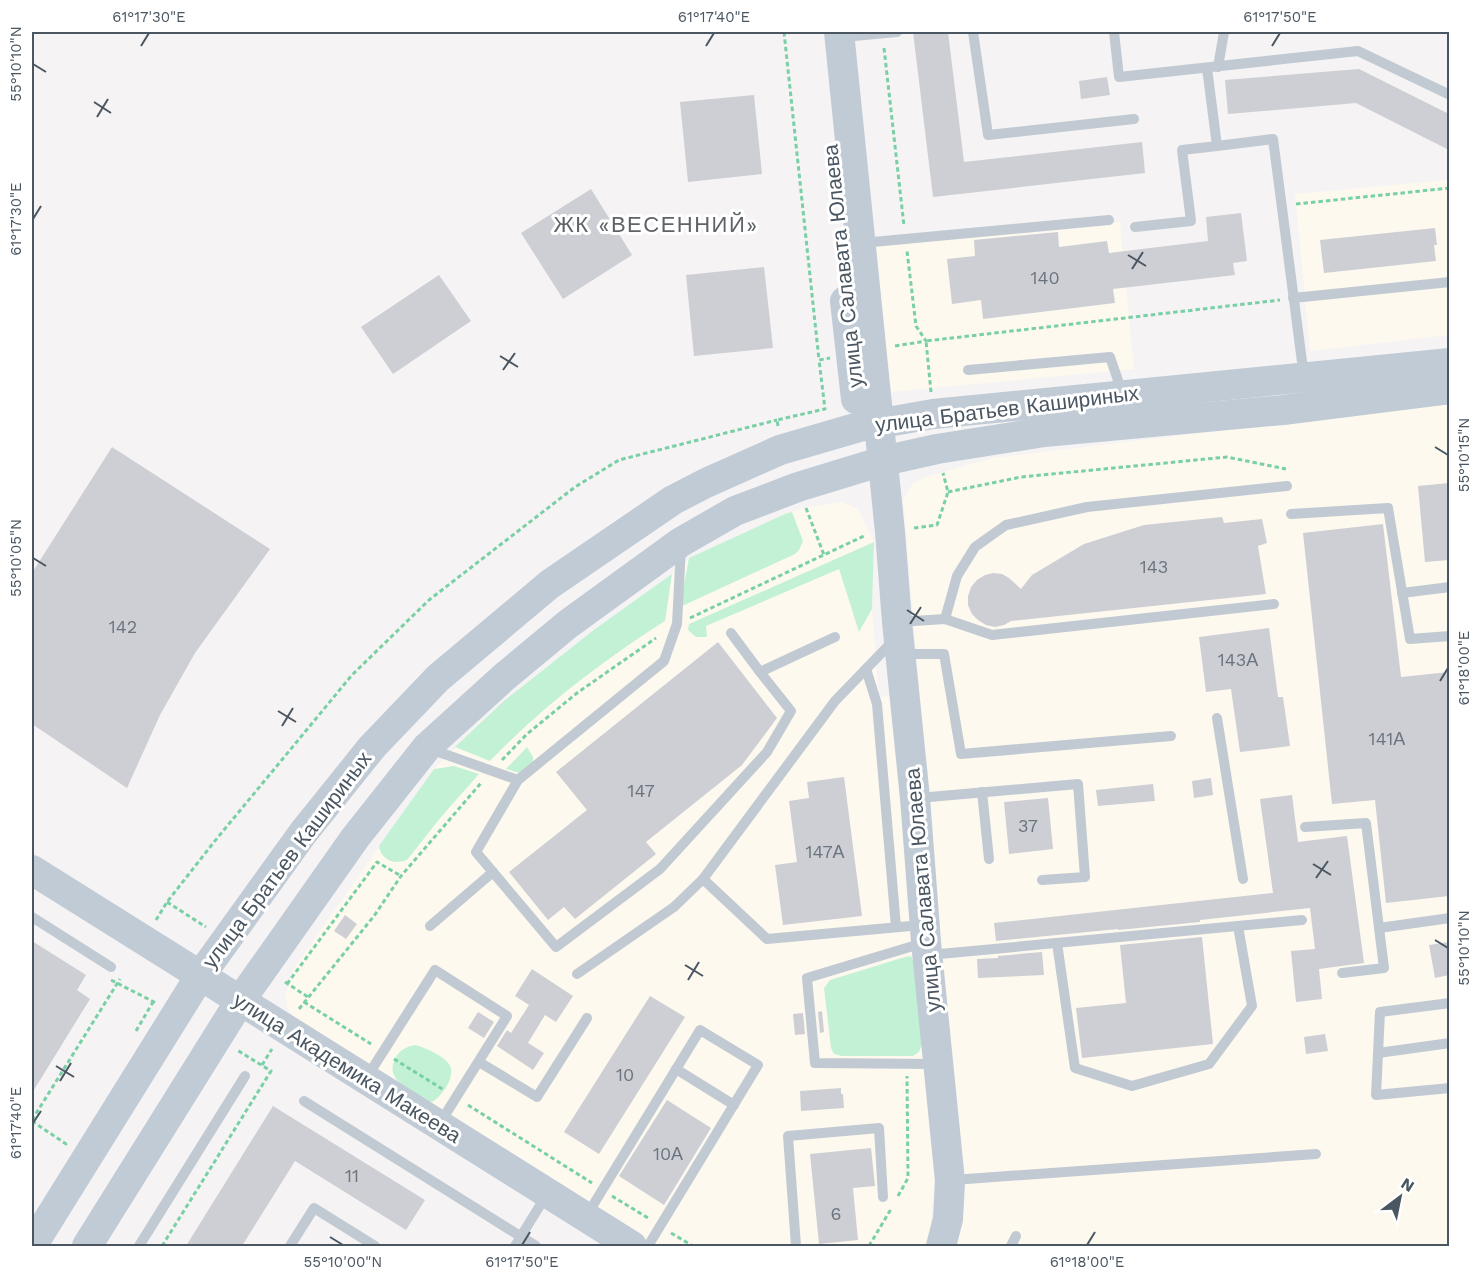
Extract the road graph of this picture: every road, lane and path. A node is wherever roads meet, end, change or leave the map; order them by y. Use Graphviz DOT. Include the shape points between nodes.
graph roads {
  1 [pos="784,32"];
  2 [pos="897,32"];
  3 [pos="973,32"];
  4 [pos="1114,32"];
  5 [pos="1224,32"];
  6 [pos="833,34"];
  7 [pos="876,35"];
  8 [pos="1213,68"];
  9 [pos="1449,95"];
  10 [pos="1134,119"];
  11 [pos="1217,146"];
  12 [pos="1449,188"];
  13 [pos="1282,206"];
  14 [pos="1109,220"];
  15 [pos="1135,227"];
  16 [pos="906,238"];
  17 [pos="860,243"];
  18 [pos="1449,282"];
  19 [pos="1293,298"];
  20 [pos="926,341"];
  21 [pos="850,354"];
  22 [pos="819,360"];
  23 [pos="1449,363"];
  24 [pos="968,370"];
  25 [pos="1304,377"];
  26 [pos="1449,389"];
  27 [pos="1124,395"];
  28 [pos="1162,406"];
  29 [pos="825,409"];
  30 [pos="777,420"];
  31 [pos="869,425"];
  32 [pos="875,463"];
  33 [pos="1286,469"];
  34 [pos="1287,486"];
  35 [pos="948,492"];
  36 [pos="1291,514"];
  37 [pos="681,542"];
  38 [pos="1449,587"];
  39 [pos="1402,593"];
  40 [pos="1274,604"];
  41 [pos="945,619"];
  42 [pos="731,633"];
  43 [pos="1449,636"];
  44 [pos="835,637"];
  45 [pos="899,637"];
  46 [pos="866,669"];
  47 [pos="760,672"];
  48 [pos="1217,718"];
  49 [pos="1171,736"];
  50 [pos="427,747"];
  51 [pos="518,780"];
  52 [pos="982,792"];
  53 [pos="915,798"];
  54 [pos="1305,827"];
  55 [pos="989,859"];
  56 [pos="32,870"];
  57 [pos="493,872"];
  58 [pos="401,876"];
  59 [pos="703,879"];
  60 [pos="1243,879"];
  61 [pos="1042,880"];
  62 [pos="32,917"];
  63 [pos="1449,918"];
  64 [pos="1302,920"];
  65 [pos="430,926"];
  66 [pos="1238,926"];
  67 [pos="1379,928"];
  68 [pos="919,937"];
  69 [pos="144,940"];
  70 [pos="1057,943"];
  71 [pos="111,967"];
  72 [pos="1342,973"];
  73 [pos="576,974"];
  74 [pos="122,975"];
  75 [pos="200,976"];
  76 [pos="287,984"];
  77 [pos="240,1001"];
  78 [pos="153,1002"];
  79 [pos="304,1002"];
  80 [pos="1449,1002"];
  81 [pos="587,1018"];
  82 [pos="135,1031"];
  83 [pos="1449,1043"];
  84 [pos="382,1052"];
  85 [pos="1378,1053"];
  86 [pos="479,1062"];
  87 [pos="907,1063"];
  88 [pos="939,1064"];
  89 [pos="676,1069"];
  90 [pos="245,1076"];
  91 [pos="365,1080"];
  92 [pos="1449,1088"];
  93 [pos="456,1098"];
  94 [pos="304,1101"];
  95 [pos="734,1105"];
  96 [pos="32,1121"];
  97 [pos="439,1126"];
  98 [pos="72,1134"];
  99 [pos="1316,1154"];
  100 [pos="950,1181"];
  101 [pos="603,1190"];
  102 [pos="547,1194"];
  103 [pos="883,1197"];
  104 [pos="897,1198"];
  105 [pos="891,1208"];
  106 [pos="586,1218"];
  107 [pos="660,1226"];
  108 [pos="1016,1236"];
  109 [pos="518,1242"];
  110 [pos="32,1246"];
  111 [pos="87,1246"];
  112 [pos="139,1246"];
  113 [pos="290,1246"];
  114 [pos="375,1246"];
  115 [pos="536,1246"];
  116 [pos="632,1246"];
  117 [pos="648,1246"];
  118 [pos="693,1246"];
  119 [pos="796,1246"];
  120 [pos="869,1246"];
  121 [pos="941,1246"];
  122 [pos="1011,1246"];
  1 -- 22 [label="path"];
  2 -- 7 [label="lane"];
  3 -- 10 [label="lane" via="988,135"];
  4 -- 8 [label="lane" via="1119,77"];
  5 -- 8 [label="lane"];
  6 -- 7 [label="lane"];
  6 -- 17 [label="main road, улица Салавата Юлаева"];
  6 -- 21 [label="main road, улица Салавата Юлаева"];
  7 -- 16 [label="path" via="884,44"];
  8 -- 9 [label="lane" via="1358,51"];
  8 -- 11 [label="lane"];
  11 -- 13 [label="lane" via="1273,139"];
  11 -- 15 [label="lane" via="1182,150 1191,221"];
  12 -- 13 [label="path"];
  13 -- 19 [label="lane"];
  14 -- 16 [label="lane"];
  16 -- 17 [label="lane"];
  16 -- 20 [label="path" via="916,326"];
  17 -- 31 [label="main road, улица Салавата Юлаева"];
  18 -- 19 [label="lane"];
  19 -- 25 [label="lane"];
  21 -- 22 [label="path"];
  21 -- 31 [label="main road, улица Салавата Юлаева"];
  22 -- 29 [label="path"];
  23 -- 25 [label="main road, улица Братьев Кашириных"];
  24 -- 27 [label="lane" via="1110,357"];
  25 -- 28 [label="main road, улица Братьев Кашириных"];
  26 -- 28 [label="main road, улица Братьев Кашириных" via="1283,410"];
  27 -- 28 [label="main road, улица Братьев Кашириных"];
  27 -- 31 [label="main road, улица Братьев Кашириных" via="933,414"];
  28 -- 32 [label="main road, улица Братьев Кашириных"];
  30 -- 69 [label="path" via="619,460 575,488 429,600 352,675 214,842 167,902"];
  31 -- 32 [label="main road, улица Салавата Юлаева"];
  31 -- 75 [label="main road, улица Братьев Кашириных" via="780,450 706,483 673,500 550,584 438,678 372,747 303,833"];
  32 -- 37 [label="main road, улица Братьев Кашириных" via="735,511"];
  32 -- 45 [label="main road, улица Салавата Юлаева" via="890,532"];
  33 -- 35 [label="path" via="1227,457 1021,477"];
  34 -- 41 [label="lane" via="1087,507 1006,525 975,547 957,576"];
  36 -- 39 [label="lane" via="1388,508"];
  37 -- 50 [label="main road, улица Братьев Кашириных" via="568,624"];
  37 -- 51 [label="lane" via="677,624 664,661"];
  38 -- 39 [label="lane"];
  39 -- 43 [label="lane" via="1410,639"];
  40 -- 41 [label="lane" via="992,635"];
  41 -- 45 [label="lane"];
  42 -- 47 [label="lane"];
  44 -- 47 [label="lane"];
  45 -- 46 [label="lane"];
  45 -- 49 [label="lane" via="944,654 961,754"];
  45 -- 53 [label="main road, улица Салавата Юлаева"];
  46 -- 59 [label="lane" via="835,701"];
  46 -- 68 [label="lane" via="877,704"];
  47 -- 57 [label="lane" via="791,711 767,752 660,869 556,947"];
  48 -- 60 [label="lane"];
  50 -- 51 [label="lane"];
  50 -- 77 [label="main road, улица Братьев Кашириных" via="355,838"];
  51 -- 57 [label="lane" via="476,852"];
  52 -- 53 [label="lane"];
  52 -- 55 [label="lane"];
  52 -- 61 [label="lane" via="1078,784 1084,877"];
  53 -- 68 [label="main road, улица Салавата Юлаева"];
  54 -- 67 [label="lane" via="1366,823"];
  56 -- 69 [label="main road, улица Академика Макеева"];
  57 -- 65 [label="lane"];
  58 -- 76 [label="path" via="377,862"];
  59 -- 68 [label="lane" via="767,939"];
  59 -- 73 [label="lane" via="674,907"];
  62 -- 71 [label="lane"];
  63 -- 67 [label="lane"];
  64 -- 66 [label="lane"];
  66 -- 70 [label="lane"];
  66 -- 70 [label="lane" via="1252,1006 1209,1064 1132,1086 1075,1068"];
  67 -- 72 [label="lane" via="1384,968"];
  68 -- 70 [label="lane"];
  68 -- 87 [label="lane" via="807,978 815,1063"];
  68 -- 88 [label="main road, улица Салавата Юлаева"];
  69 -- 75 [label="main road, улица Академика Макеева"];
  74 -- 96 [label="path"];
  75 -- 77 [label="main road, улица Академика Макеева"];
  75 -- 110 [label="main road, улица Братьев Кашириных"];
  77 -- 91 [label="main road, улица Академика Макеева"];
  77 -- 111 [label="main road, улица Братьев Кашириных"];
  78 -- 82 [label="path"];
  79 -- 84 [label="path"];
  80 -- 85 [label="lane" via="1380,1012"];
  81 -- 86 [label="lane" via="537,1098"];
  83 -- 85 [label="lane"];
  84 -- 86 [label="lane" via="435,970 507,1016"];
  84 -- 91 [label="lane"];
  84 -- 93 [label="path"];
  85 -- 92 [label="lane" via="1376,1095"];
  86 -- 93 [label="lane"];
  87 -- 88 [label="lane"];
  87 -- 104 [label="path" via="908,1178"];
  88 -- 100 [label="main road, улица Салавата Юлаева"];
  89 -- 95 [label="lane"];
  89 -- 95 [label="lane" via="700,1030 758,1065"];
  89 -- 101 [label="lane"];
  90 -- 112 [label="lane"];
  91 -- 97 [label="main road, улица Академика Макеева"];
  93 -- 97 [label="lane"];
  93 -- 101 [label="path"];
  94 -- 109 [label="lane"];
  95 -- 107 [label="lane"];
  96 -- 98 [label="path" via="66,1143"];
  97 -- 102 [label="main road, улица Академика Макеева"];
  99 -- 100 [label="lane"];
  100 -- 121 [label="main road, улица Салавата Юлаева" via="948,1219"];
  101 -- 106 [label="lane"];
  101 -- 107 [label="path"];
  102 -- 106 [label="main road, улица Академика Макеева"];
  102 -- 109 [label="lane"];
  103 -- 119 [label="lane" via="879,1128 788,1136"];
  105 -- 120 [label="path"];
  106 -- 116 [label="main road, улица Академика Макеева"];
  107 -- 117 [label="lane"];
  107 -- 118 [label="path"];
  108 -- 122 [label="lane"];
  109 -- 115 [label="lane"];
  113 -- 114 [label="lane" via="314,1208"];
}
